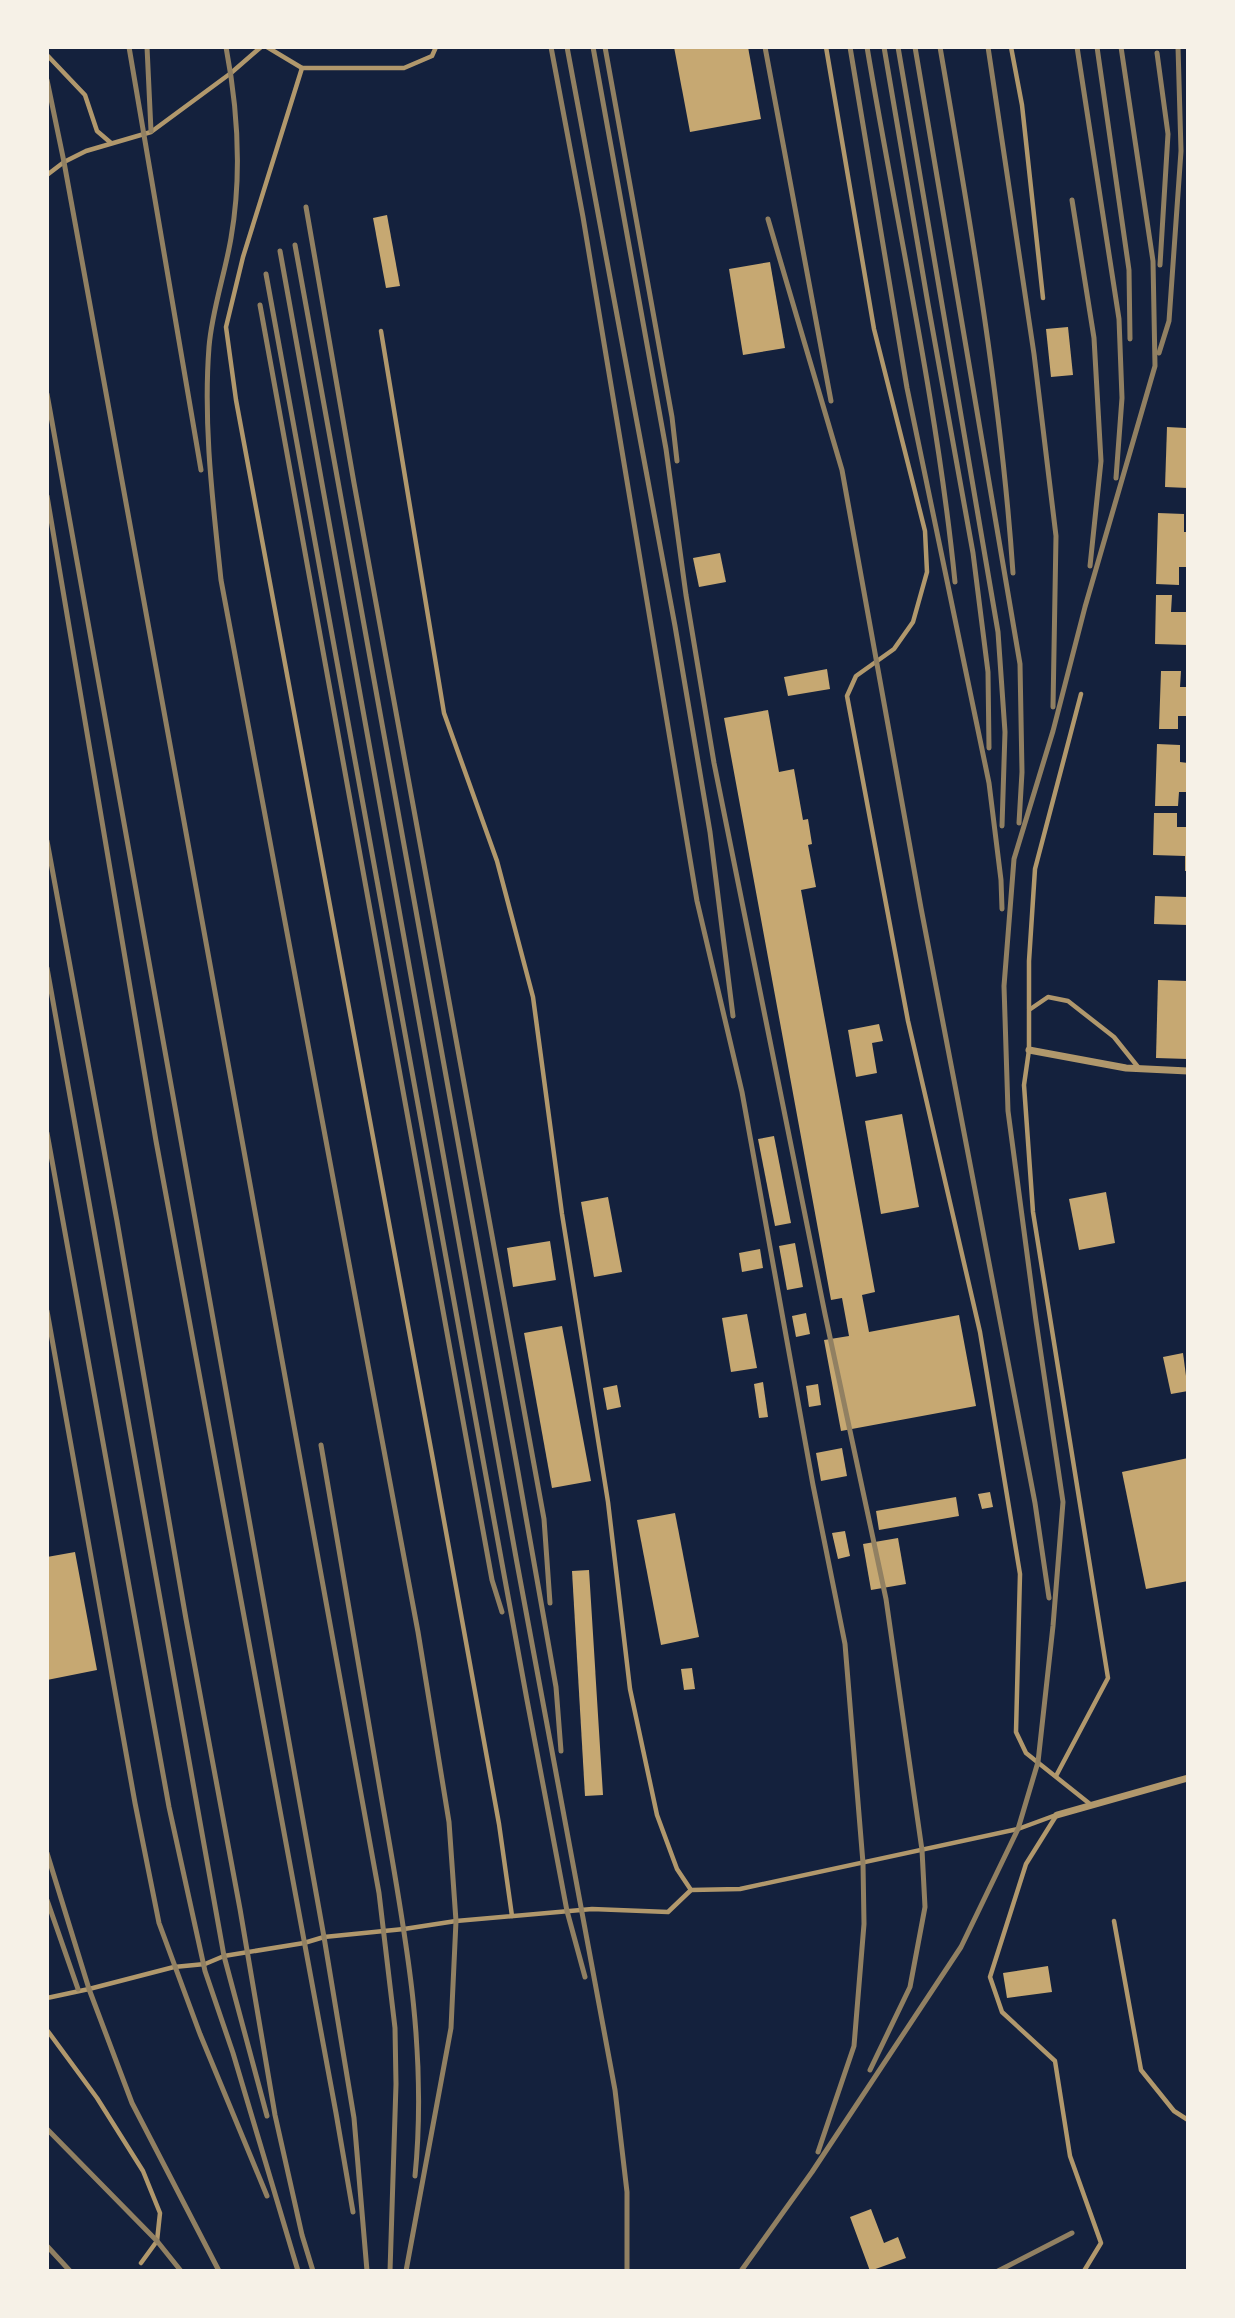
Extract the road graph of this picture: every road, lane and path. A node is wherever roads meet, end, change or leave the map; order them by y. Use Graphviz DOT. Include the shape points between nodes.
graph roads {
  1 [pos="261,47"];
  2 [pos="267,47"];
  3 [pos="436,47"];
  4 [pos="826,47"];
  5 [pos="1011,47"];
  6 [pos="47,55"];
  7 [pos="302,68"];
  8 [pos="111,143"];
  9 [pos="47,175"];
  10 [pos="1043,298"];
  11 [pos="381,331"];
  12 [pos="1081,694"];
  13 [pos="1029,1010"];
  14 [pos="1029,1050"];
  15 [pos="1139,1068"];
  16 [pos="1188,1071"];
  17 [pos="1056,1776"];
  18 [pos="1188,1778"];
  19 [pos="1091,1805"];
  20 [pos="1057,1815"];
  21 [pos="691,1890"];
  22 [pos="512,1916"];
  23 [pos="1114,1921"];
  24 [pos="47,1998"];
  25 [pos="47,2030"];
  26 [pos="1188,2120"];
  27 [pos="141,2263"];
  28 [pos="1084,2271"];
  1 -- 8 [label="lane" via="151,132"];
  2 -- 7 [label="lane"];
  3 -- 7 [label="lane" via="432,56 404,68"];
  4 -- 17 [label="lane" via="874,329 925,531 927,572 913,622 894,649 856,676 847,696 908,1021 980,1332 1018,1560 1016,1732 1026,1753"];
  5 -- 10 [label="lane" via="1022,105"];
  6 -- 8 [label="lane" via="85,95 97,131"];
  7 -- 22 [label="lane" via="226,327 499,1824"];
  8 -- 9 [label="lane" via="86,151"];
  11 -- 21 [label="lane" via="444,713 498,861 533,997 608,1502 630,1689 657,1815 677,1869"];
  12 -- 13 [label="lane" via="1035,869"];
  13 -- 14 [label="lane"];
  13 -- 15 [label="lane" via="1048,997 1068,1001 1114,1038"];
  14 -- 15 [label="street"];
  14 -- 17 [label="lane" via="1024,1085 1033,1212 1108,1678"];
  15 -- 16 [label="street"];
  17 -- 19 [label="lane"];
  18 -- 19 [label="street"];
  19 -- 20 [label="street"];
  20 -- 21 [label="lane" via="1018,1829 740,1889"];
  20 -- 28 [label="lane" via="1026,1864 990,1977 1002,2012 1055,2061 1070,2156 1101,2243"];
  21 -- 22 [label="lane" via="668,1912 592,1909"];
  22 -- 24 [label="lane" via="324,1937"];
  23 -- 26 [label="lane" via="1141,2070 1174,2111"];
  25 -- 27 [label="lane" via="143,2171 160,2213 157,2241"];
}
